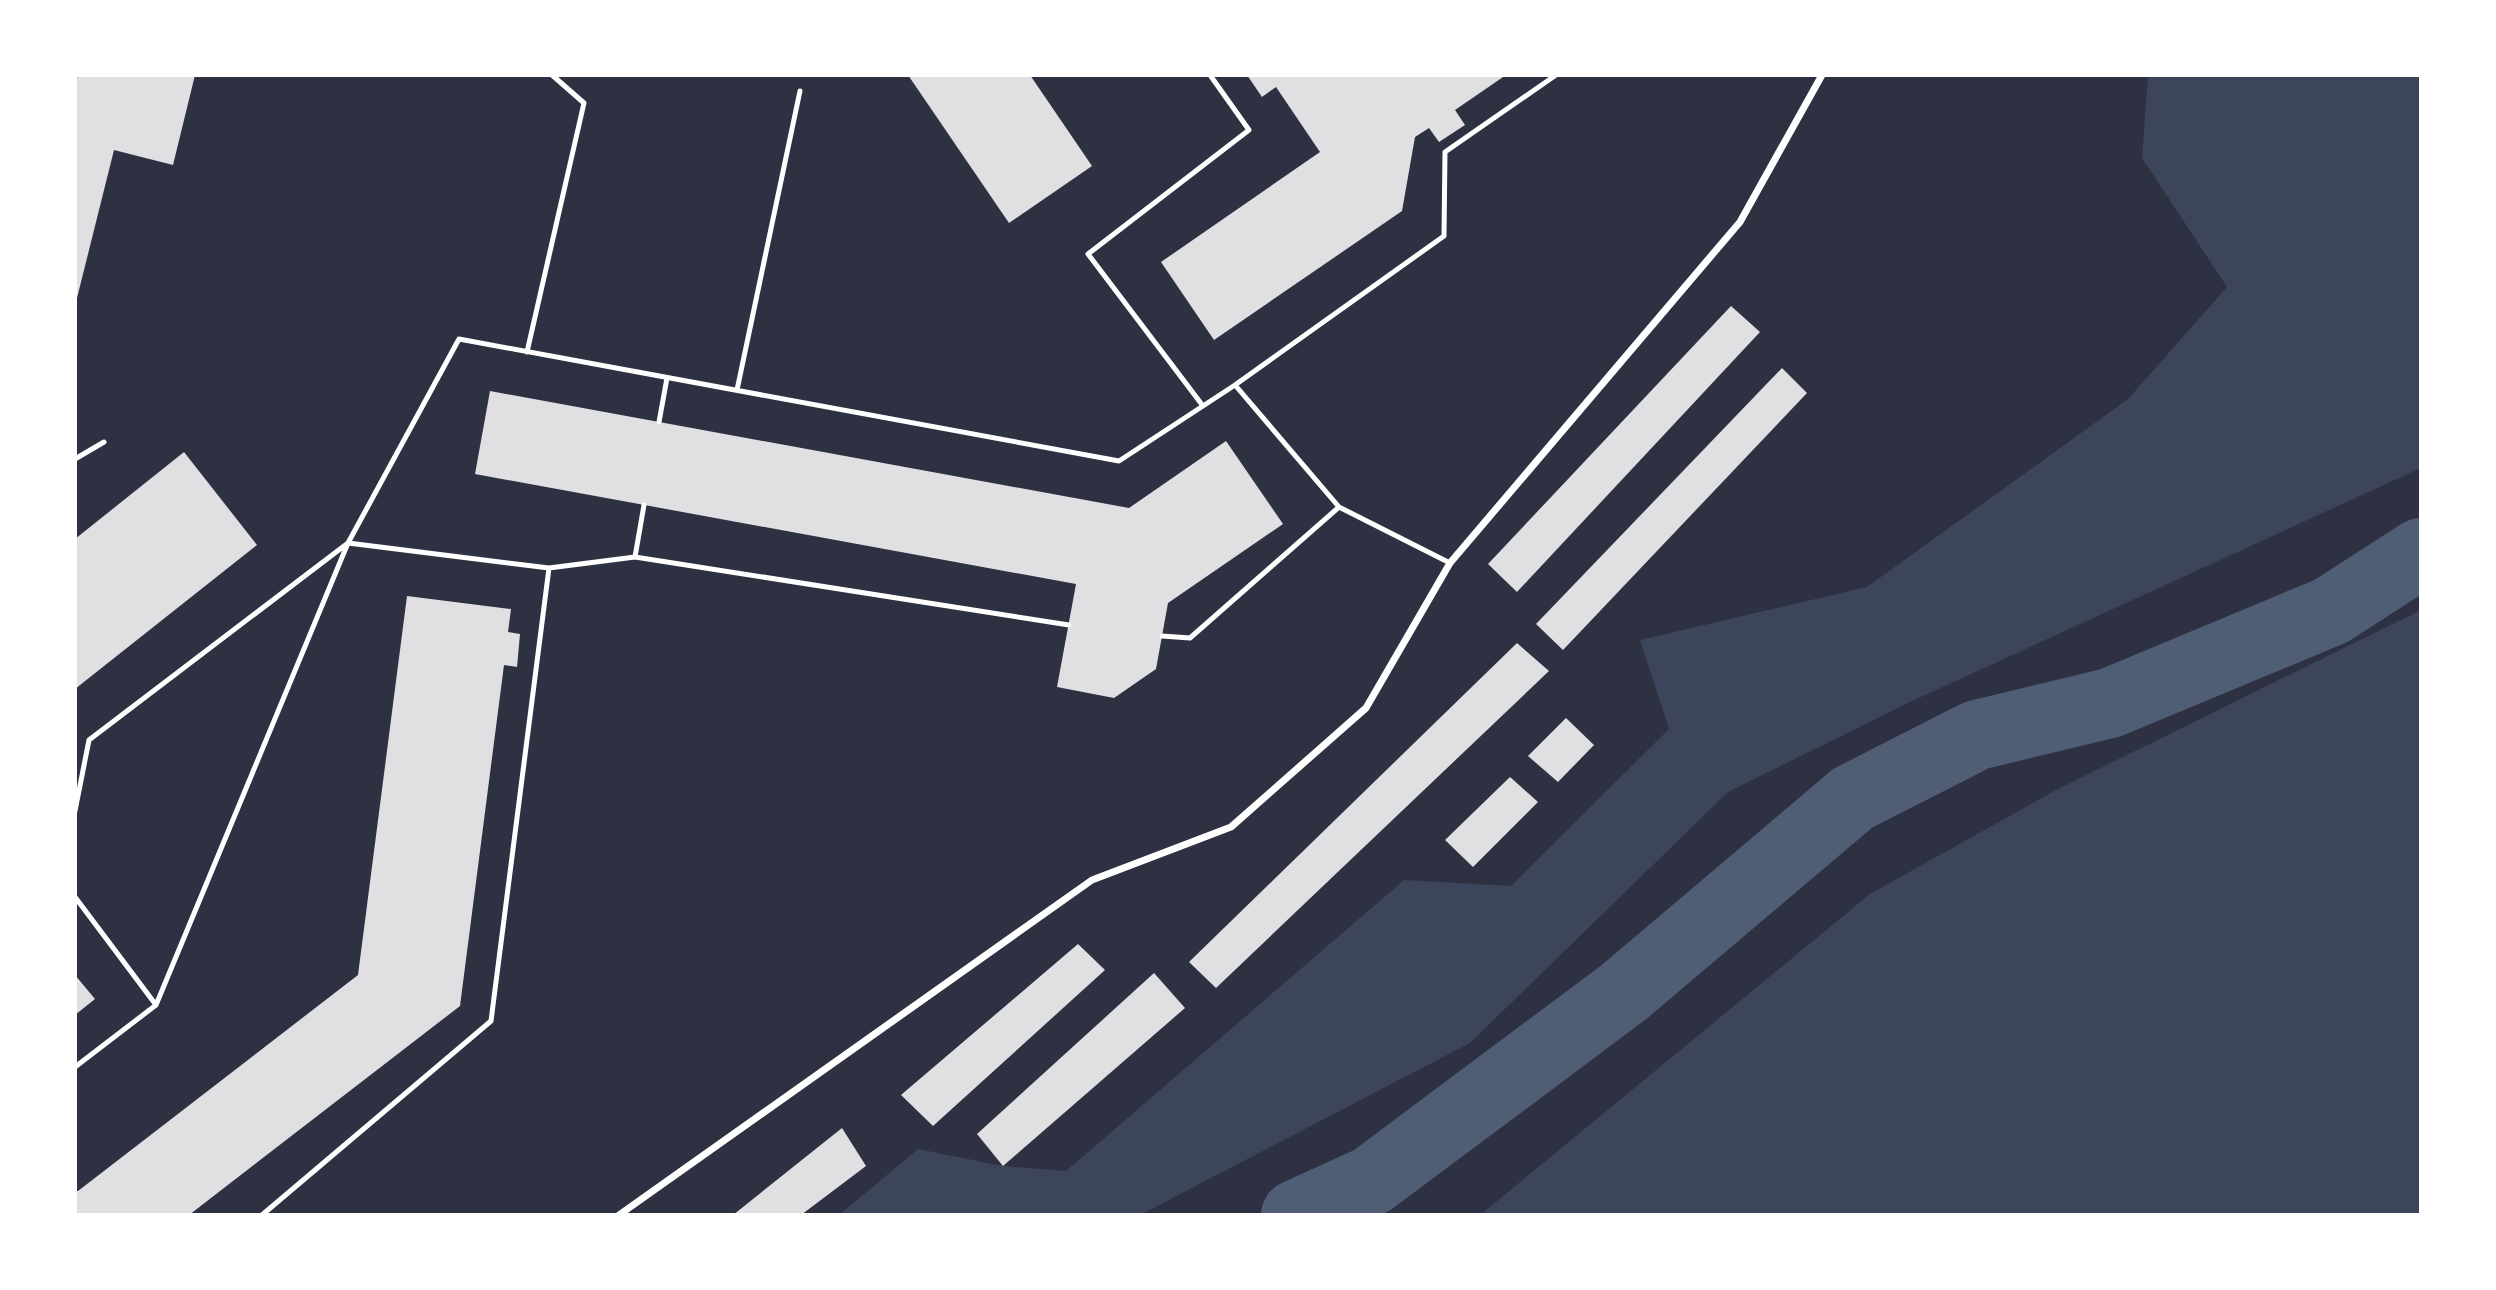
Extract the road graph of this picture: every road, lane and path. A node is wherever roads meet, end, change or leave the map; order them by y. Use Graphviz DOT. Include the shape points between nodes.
graph roads {
  1 [pos="552,75"];
  2 [pos="1210,75"];
  3 [pos="1556,75"];
  4 [pos="1822,75"];
  5 [pos="800,91"];
  6 [pos="527,352"];
  7 [pos="667,377"];
  8 [pos="1235,385"];
  9 [pos="737,390"];
  10 [pos="1203,406"];
  11 [pos="659,422"];
  12 [pos="104,442"];
  13 [pos="75,459"];
  14 [pos="644,505"];
  15 [pos="1339,507"];
  16 [pos="348,543"];
  17 [pos="635,556"];
  18 [pos="1450,563"];
  19 [pos="549,568"];
  20 [pos="1069,625"];
  21 [pos="1162,636"];
  22 [pos="75,811"];
  23 [pos="75,897"];
  24 [pos="156,1005"];
  25 [pos="75,1067"];
  26 [pos="261,1215"];
  27 [pos="619,1215"];
  1 -- 6 [label="lane" via="584,103"];
  2 -- 10 [label="lane" via="1249,130 1088,254"];
  3 -- 8 [label="lane" via="1445,152 1444,236"];
  4 -- 18 [label="street" via="1740,222"];
  5 -- 9 [label="lane"];
  6 -- 7 [label="lane"];
  6 -- 16 [label="lane" via="459,339"];
  7 -- 9 [label="lane"];
  7 -- 11 [label="lane"];
  8 -- 10 [label="lane"];
  8 -- 15 [label="lane"];
  9 -- 10 [label="lane" via="1119,461"];
  12 -- 13 [label="lane"];
  14 -- 17 [label="lane"];
  15 -- 18 [label="lane"];
  15 -- 21 [label="lane" via="1190,638"];
  16 -- 19 [label="lane"];
  16 -- 22 [label="lane" via="89,740"];
  16 -- 24 [label="lane"];
  17 -- 19 [label="lane"];
  17 -- 20 [label="lane"];
  18 -- 27 [label="street" via="1366,708 1231,827 1092,880"];
  19 -- 26 [label="lane" via="491,1021"];
  23 -- 24 [label="lane"];
  24 -- 25 [label="lane"];
}
